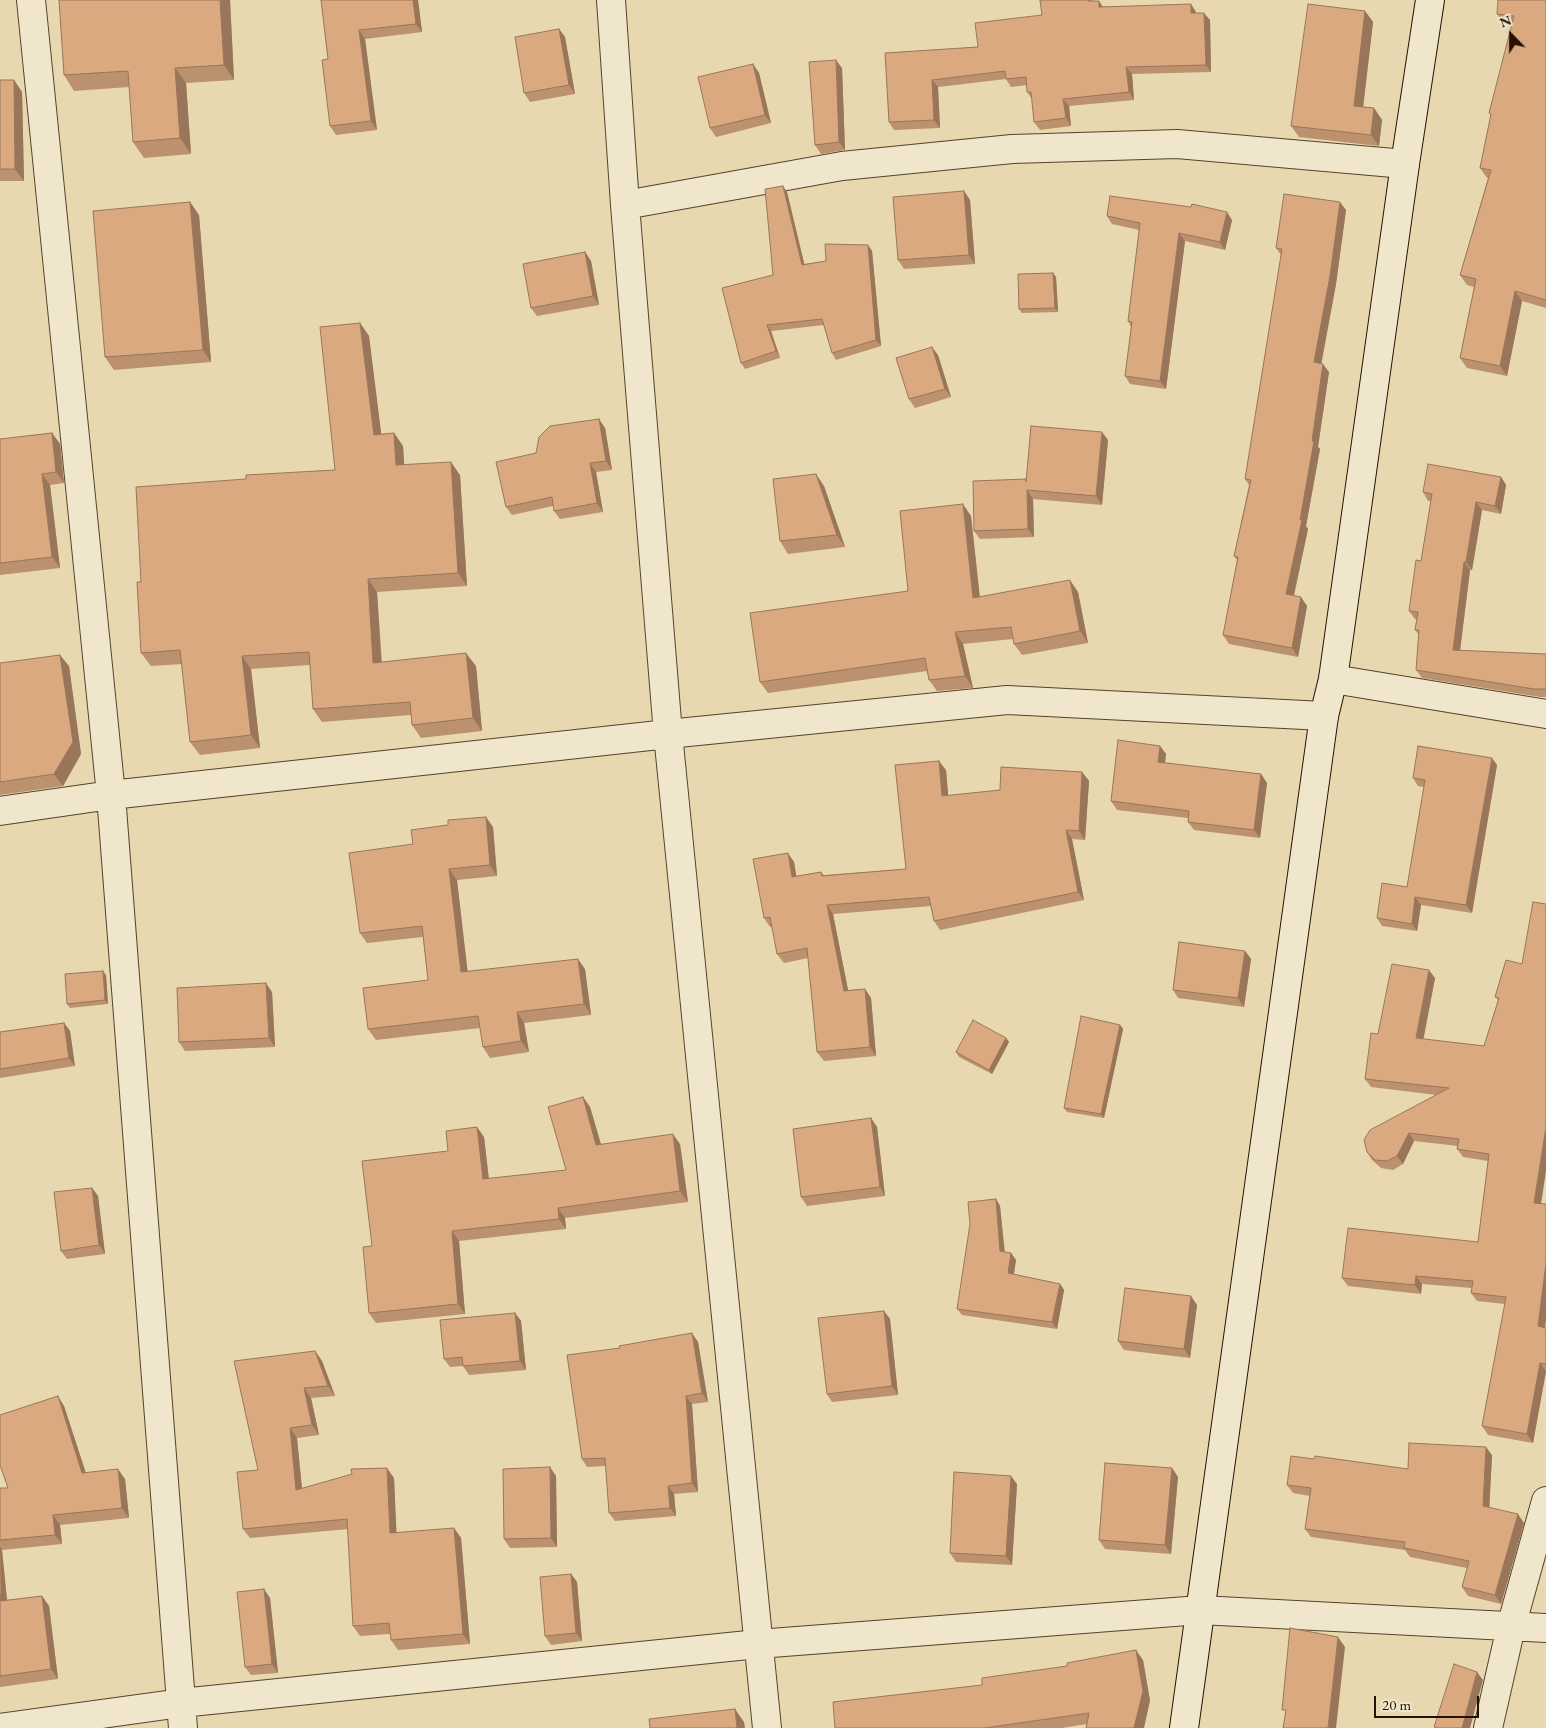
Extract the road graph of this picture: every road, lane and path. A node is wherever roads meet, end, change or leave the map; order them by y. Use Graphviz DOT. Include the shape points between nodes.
graph roads {
  1 [pos="32,0"];
  2 [pos="611,0"];
  3 [pos="1430,0"];
  4 [pos="1405,164"];
  5 [pos="625,205"];
  6 [pos="1333,679"];
  7 [pos="1546,714"];
  8 [pos="1324,716"];
  9 [pos="668,734"];
  10 [pos="111,795"];
  11 [pos="0,811"];
  12 [pos="1546,1501"];
  13 [pos="1200,1610"];
  14 [pos="1512,1627"];
  15 [pos="1546,1628"];
  16 [pos="758,1644"];
  17 [pos="182,1715"];
  18 [pos="0,1728"];
  19 [pos="767,1728"];
  20 [pos="1184,1728"];
  21 [pos="1488,1728"];
  1 -- 10 [label="street"];
  2 -- 5 [label="street"];
  3 -- 4 [label="street"];
  4 -- 5 [label="street" via="1177,144 1012,149 842,166"];
  4 -- 6 [label="street"];
  5 -- 9 [label="street"];
  6 -- 7 [label="street"];
  6 -- 8 [label="street"];
  8 -- 9 [label="street" via="1008,700"];
  8 -- 13 [label="street"];
  9 -- 10 [label="street"];
  9 -- 16 [label="street"];
  10 -- 11 [label="street"];
  10 -- 17 [label="street"];
  12 -- 14 [label="street"];
  13 -- 14 [label="street"];
  13 -- 16 [label="street"];
  13 -- 20 [label="street"];
  14 -- 15 [label="street"];
  14 -- 21 [label="street"];
  16 -- 17 [label="street"];
  16 -- 19 [label="street"];
  17 -- 18 [label="street"];
}
